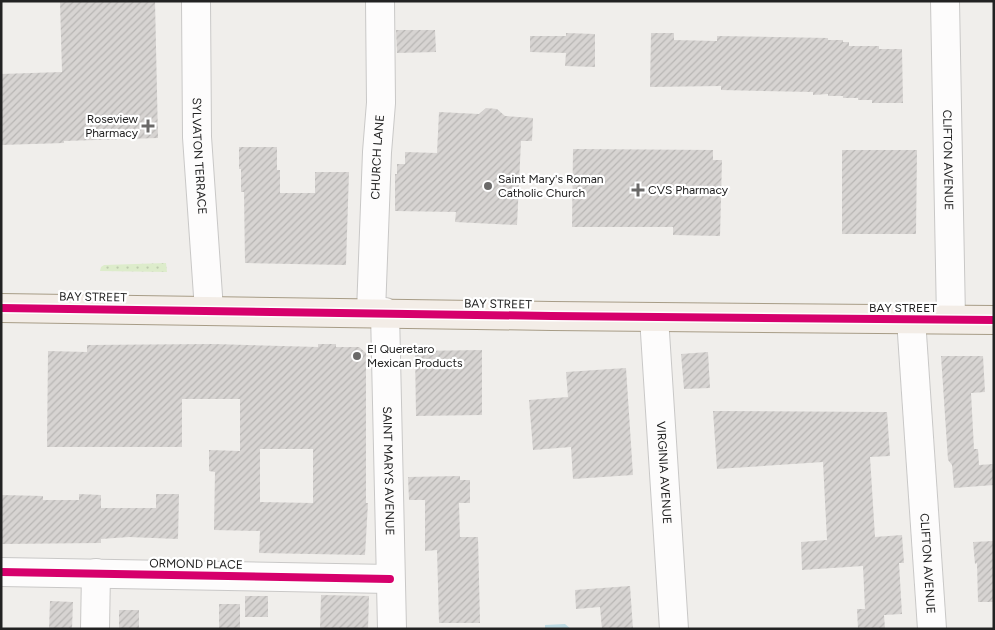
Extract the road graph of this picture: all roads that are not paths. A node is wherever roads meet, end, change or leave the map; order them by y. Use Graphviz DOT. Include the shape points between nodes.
graph roads {
  1 [pos="196,1"];
  2 [pos="380,1"];
  3 [pos="945,1"];
  4 [pos="1,308"];
  5 [pos="209,310"];
  6 [pos="378,312"];
  7 [pos="654,317"];
  8 [pos="911,319"];
  9 [pos="951,319"];
  10 [pos="994,320"];
  11 [pos="1,572"];
  12 [pos="96,573"];
  13 [pos="390,578"];
  14 [pos="95,629"];
  15 [pos="392,629"];
  16 [pos="674,629"];
  17 [pos="932,629"];
  1 -- 5 [label="street, SYLVATON TERRACE" via="197,137"];
  2 -- 6 [label="street, CHURCH LANE" via="381,103 376,152"];
  3 -- 9 [label="street, CLIFTON AVENUE"];
  4 -- 5 [label="main road, BAY STREET"];
  5 -- 6 [label="main road, BAY STREET"];
  6 -- 7 [label="main road, BAY STREET"];
  6 -- 13 [label="street, SAINT MARYS AVENUE"];
  7 -- 8 [label="main road, BAY STREET"];
  7 -- 16 [label="street, VIRGINIA AVENUE"];
  8 -- 9 [label="main road, BAY STREET"];
  8 -- 17 [label="street, CLIFTON AVENUE"];
  9 -- 10 [label="main road, BAY STREET"];
  11 -- 12 [label="street, ORMOND PLACE"];
  12 -- 13 [label="street, ORMOND PLACE"];
  12 -- 14 [label="street"];
  13 -- 15 [label="street, SAINT MARYS AVENUE"];
}
